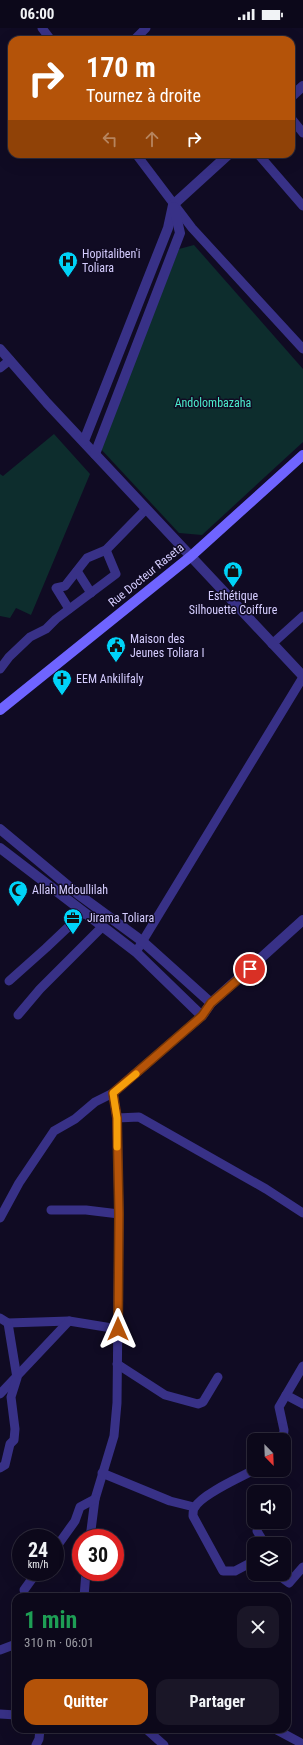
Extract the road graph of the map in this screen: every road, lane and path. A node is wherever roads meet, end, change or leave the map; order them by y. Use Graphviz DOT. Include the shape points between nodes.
graph roads {
  1 [pos="146,28"];
  2 [pos="138,36"];
  3 [pos="303,86"];
  4 [pos="295,93"];
  5 [pos="295,123"];
  6 [pos="303,133"];
  7 [pos="139,158"];
  8 [pos="225,158"];
  9 [pos="261,158"];
  10 [pos="173,205"];
  11 [pos="303,206"];
  12 [pos="0,348"];
  13 [pos="303,349"];
  14 [pos="10,360"];
  15 [pos="0,368"];
  16 [pos="84,442"];
  17 [pos="94,454"];
  18 [pos="303,455"];
  19 [pos="146,509"];
  20 [pos="106,550"];
  21 [pos="190,557"];
  22 [pos="77,571"];
  23 [pos="91,592"];
  24 [pos="69,609"];
  25 [pos="303,616"];
  26 [pos="272,644"];
  27 [pos="0,669"];
  28 [pos="303,676"];
  29 [pos="0,710"];
  30 [pos="0,830"];
  31 [pos="0,848"];
  32 [pos="83,913"];
  33 [pos="303,920"];
  34 [pos="102,927"];
  35 [pos="142,941"];
  36 [pos="136,952"];
  37 [pos="9,981"];
  38 [pos="211,1003"];
  39 [pos="18,1015"];
  40 [pos="202,1016"];
  41 [pos="113,1093"];
  42 [pos="117,1118"];
  43 [pos="51,1210"];
  44 [pos="303,1213"];
  45 [pos="119,1214"];
  46 [pos="0,1218"];
  47 [pos="0,1318"];
  48 [pos="69,1321"];
  49 [pos="8,1323"];
  50 [pos="118,1329"];
  51 [pos="117,1364"];
  52 [pos="303,1366"];
  53 [pos="218,1377"];
  54 [pos="17,1378"];
  55 [pos="0,1394"];
  56 [pos="286,1395"];
  57 [pos="303,1404"];
  58 [pos="284,1433"];
  59 [pos="0,1468"];
  60 [pos="102,1473"];
  61 [pos="247,1474"];
  62 [pos="95,1499"];
  63 [pos="194,1507"];
  64 [pos="91,1529"];
  65 [pos="257,1531"];
  66 [pos="64,1536"];
  67 [pos="261,1537"];
  68 [pos="247,1565"];
  69 [pos="303,1567"];
  70 [pos="30,1581"];
  71 [pos="85,1581"];
  72 [pos="291,1581"];
  73 [pos="24,1590"];
  74 [pos="84,1593"];
  75 [pos="12,1646"];
  76 [pos="0,1650"];
  77 [pos="0,1714"];
  78 [pos="12,1715"];
  79 [pos="40,1733"];
  80 [pos="150,1733"];
  81 [pos="282,1733"];
  82 [pos="303,1744"];
  83 [pos="36,1745"];
  84 [pos="164,1745"];
  1 -- 2 [label="street"];
  3 -- 4 [label="street"];
  5 -- 6 [label="street"];
  7 -- 10 [label="street"];
  8 -- 10 [label="street"];
  9 -- 11 [label="street"];
  10 -- 13 [label="street"];
  10 -- 16 [label="street" via="168,228"];
  10 -- 17 [label="street" via="180,233"];
  12 -- 14 [label="street"];
  14 -- 15 [label="street"];
  14 -- 16 [label="street"];
  16 -- 17 [label="street"];
  17 -- 19 [label="street"];
  18 -- 21 [label="main road, Rue Docteur Raseta"];
  19 -- 20 [label="street"];
  19 -- 21 [label="street"];
  20 -- 22 [label="street" via="87,558"];
  20 -- 23 [label="street" via="116,574"];
  21 -- 26 [label="street"];
  21 -- 29 [label="main road, Rue Docteur Raseta"];
  22 -- 23 [label="street"];
  22 -- 24 [label="street" via="65,586 56,588"];
  23 -- 24 [label="street"];
  24 -- 27 [label="street" via="46,629 30,637 9,656"];
  25 -- 26 [label="street"];
  26 -- 28 [label="street"];
  28 -- 35 [label="street"];
  30 -- 35 [label="street" via="78,894"];
  31 -- 32 [label="street"];
  32 -- 34 [label="street"];
  32 -- 37 [label="street"];
  33 -- 38 [label="street"];
  34 -- 36 [label="street"];
  34 -- 39 [label="street" via="40,989"];
  35 -- 36 [label="street"];
  35 -- 38 [label="street"];
  36 -- 40 [label="street"];
  38 -- 40 [label="street"];
  40 -- 41 [label="street"];
  41 -- 42 [label="street"];
  41 -- 46 [label="street" via="95,1102 75,1119 54,1131 19,1183"];
  42 -- 44 [label="street" via="139,1117 266,1188"];
  42 -- 45 [label="street"];
  43 -- 45 [label="street" via="86,1210"];
  45 -- 50 [label="street"];
  47 -- 49 [label="street"];
  48 -- 49 [label="street"];
  48 -- 50 [label="street"];
  48 -- 54 [label="street"];
  49 -- 54 [label="street"];
  50 -- 51 [label="street"];
  51 -- 53 [label="street" via="165,1395 198,1404 203,1402"];
  51 -- 60 [label="street" via="114,1436"];
  52 -- 56 [label="street"];
  54 -- 55 [label="street"];
  54 -- 59 [label="street" via="11,1397 14,1440 10,1444 6,1465"];
  56 -- 57 [label="street"];
  56 -- 58 [label="street" via="279,1406"];
  60 -- 62 [label="street"];
  60 -- 63 [label="street" via="170,1501"];
  61 -- 63 [label="street" via="218,1488"];
  62 -- 64 [label="street"];
  62 -- 66 [label="street" via="80,1507 75,1521"];
  63 -- 68 [label="street" via="195,1523 222,1572 235,1571"];
  65 -- 67 [label="street"];
  69 -- 72 [label="street"];
  70 -- 73 [label="street"];
  71 -- 74 [label="street"];
  75 -- 76 [label="street"];
  77 -- 78 [label="street"];
  79 -- 83 [label="street"];
  80 -- 84 [label="street"];
  81 -- 82 [label="street"];
}
